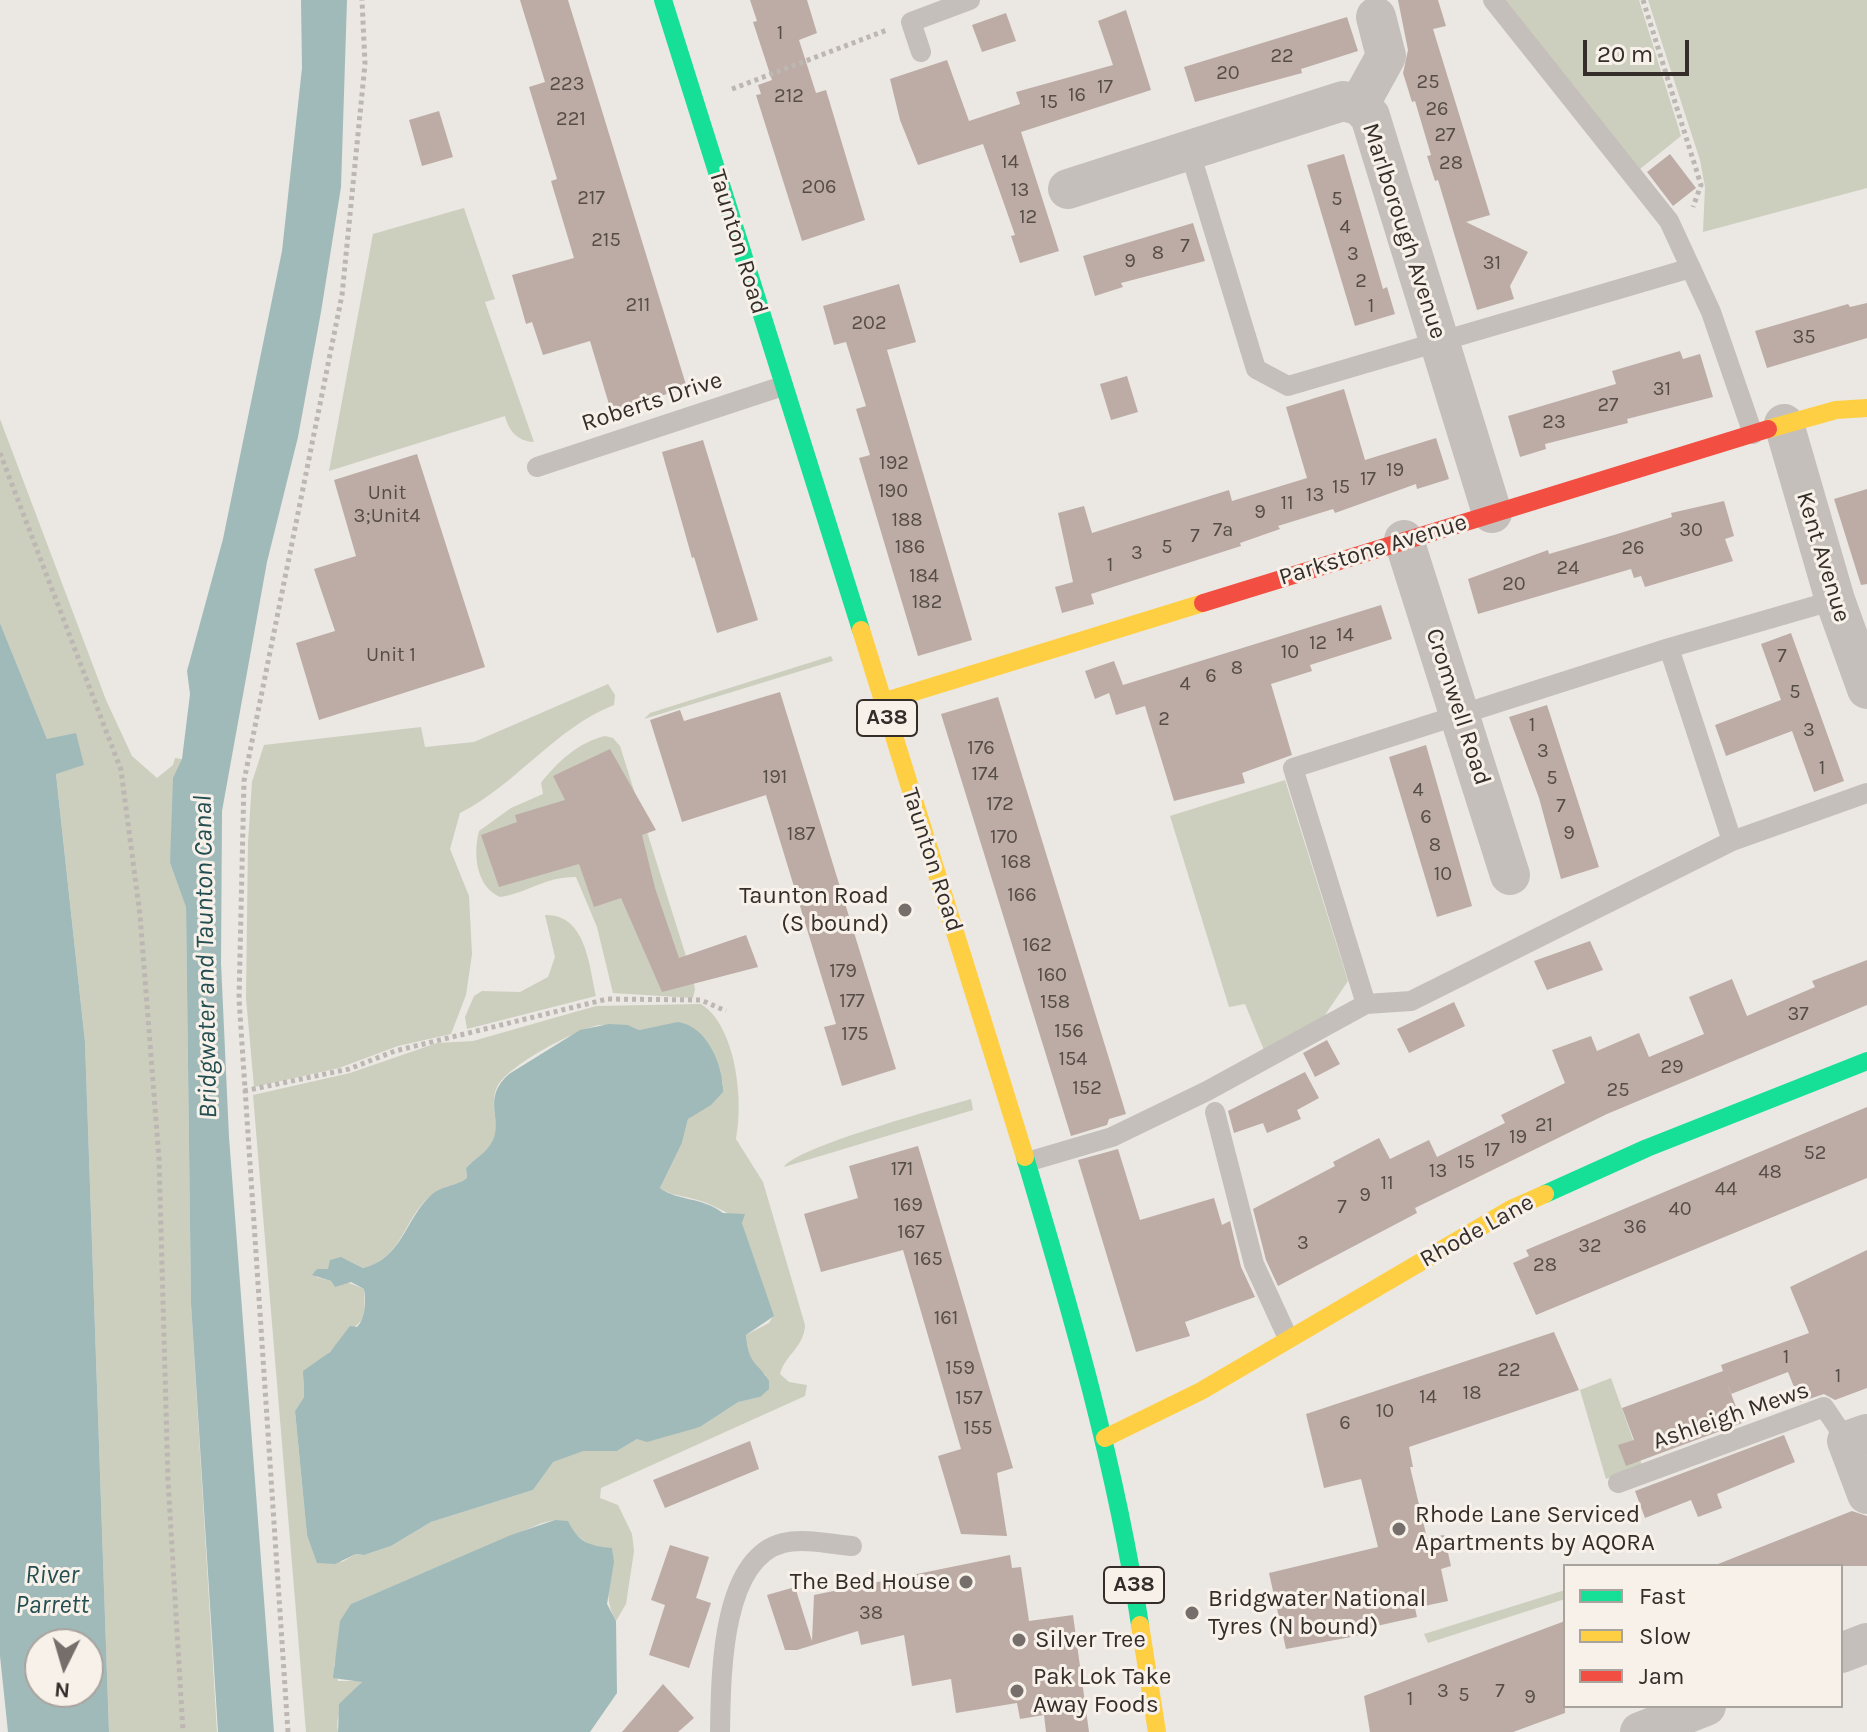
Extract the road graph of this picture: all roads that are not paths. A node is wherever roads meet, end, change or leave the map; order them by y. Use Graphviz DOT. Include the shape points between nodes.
graph roads {
  1 [pos="663,0"];
  2 [pos="970,0"];
  3 [pos="1493,0"];
  4 [pos="1376,17"];
  5 [pos="921,52"];
  6 [pos="1359,105"];
  7 [pos="1189,149"];
  8 [pos="1068,189"];
  9 [pos="1691,268"];
  10 [pos="1439,342"];
  11 [pos="783,386"];
  12 [pos="1867,408"];
  13 [pos="1768,429"];
  14 [pos="537,467"];
  15 [pos="1492,513"];
  16 [pos="1404,540"];
  17 [pos="1835,600"];
  18 [pos="1858,636"];
  19 [pos="1669,648"];
  20 [pos="1867,689"];
  21 [pos="882,702"];
  22 [pos="1462,715"];
  23 [pos="1867,793"];
  24 [pos="1732,841"];
  25 [pos="1510,875"];
  26 [pos="1366,1004"];
  27 [pos="1867,1061"];
  28 [pos="1215,1112"];
  29 [pos="1027,1162"];
  30 [pos="1288,1338"];
  31 [pos="1857,1437"];
  32 [pos="1105,1438"];
  33 [pos="1618,1483"];
  34 [pos="1867,1494"];
  35 [pos="852,1546"];
  36 [pos="1867,1643"];
  37 [pos="1843,1652"];
  38 [pos="1701,1708"];
  39 [pos="720,1732"];
  40 [pos="1157,1732"];
  41 [pos="1640,1732"];
  1 -- 11 [label="street, Taunton Road / A38"];
  2 -- 5 [label="lane" via="911,22"];
  3 -- 9 [label="lane" via="1669,221"];
  4 -- 6 [label="street" via="1386,56"];
  6 -- 7 [label="street, Marlborough Avenue" via="1343,101"];
  6 -- 10 [label="street, Marlborough Avenue" via="1370,116"];
  7 -- 8 [label="street, Marlborough Avenue"];
  7 -- 10 [label="lane" via="1256,369 1288,386"];
  9 -- 10 [label="lane"];
  9 -- 13 [label="lane"];
  10 -- 15 [label="street, Marlborough Avenue"];
  11 -- 14 [label="lane, Roberts Drive"];
  11 -- 21 [label="street, Taunton Road / A38"];
  12 -- 13 [label="street, Parkstone Avenue" via="1836,410"];
  13 -- 15 [label="street, Parkstone Avenue"];
  13 -- 17 [label="street, Kent Avenue"];
  15 -- 16 [label="street, Parkstone Avenue"];
  16 -- 21 [label="street, Parkstone Avenue"];
  16 -- 22 [label="street, Cromwell Road"];
  17 -- 18 [label="street, Kent Avenue"];
  17 -- 19 [label="lane"];
  18 -- 20 [label="street, Kent Avenue"];
  19 -- 22 [label="lane"];
  19 -- 24 [label="lane"];
  21 -- 29 [label="street, Taunton Road / A38"];
  22 -- 25 [label="street, Cromwell Road"];
  22 -- 26 [label="lane" via="1293,768"];
  23 -- 24 [label="lane"];
  24 -- 26 [label="lane" via="1411,1001"];
  26 -- 29 [label="lane" via="1112,1137"];
  27 -- 30 [label="street, Rhode Lane" via="1647,1148 1511,1209"];
  28 -- 30 [label="lane" via="1254,1264"];
  29 -- 32 [label="street, Taunton Road / A38"];
  30 -- 32 [label="street, Rhode Lane" via="1201,1391"];
  31 -- 33 [label="lane, Ashleigh Mews" via="1824,1407"];
  31 -- 34 [label="street"];
  32 -- 40 [label="street, Taunton Road / A38"];
  35 -- 39 [label="lane" via="784,1543 749,1565 740,1581 727,1639"];
  36 -- 37 [label="street"];
  38 -- 41 [label="street"];
}
